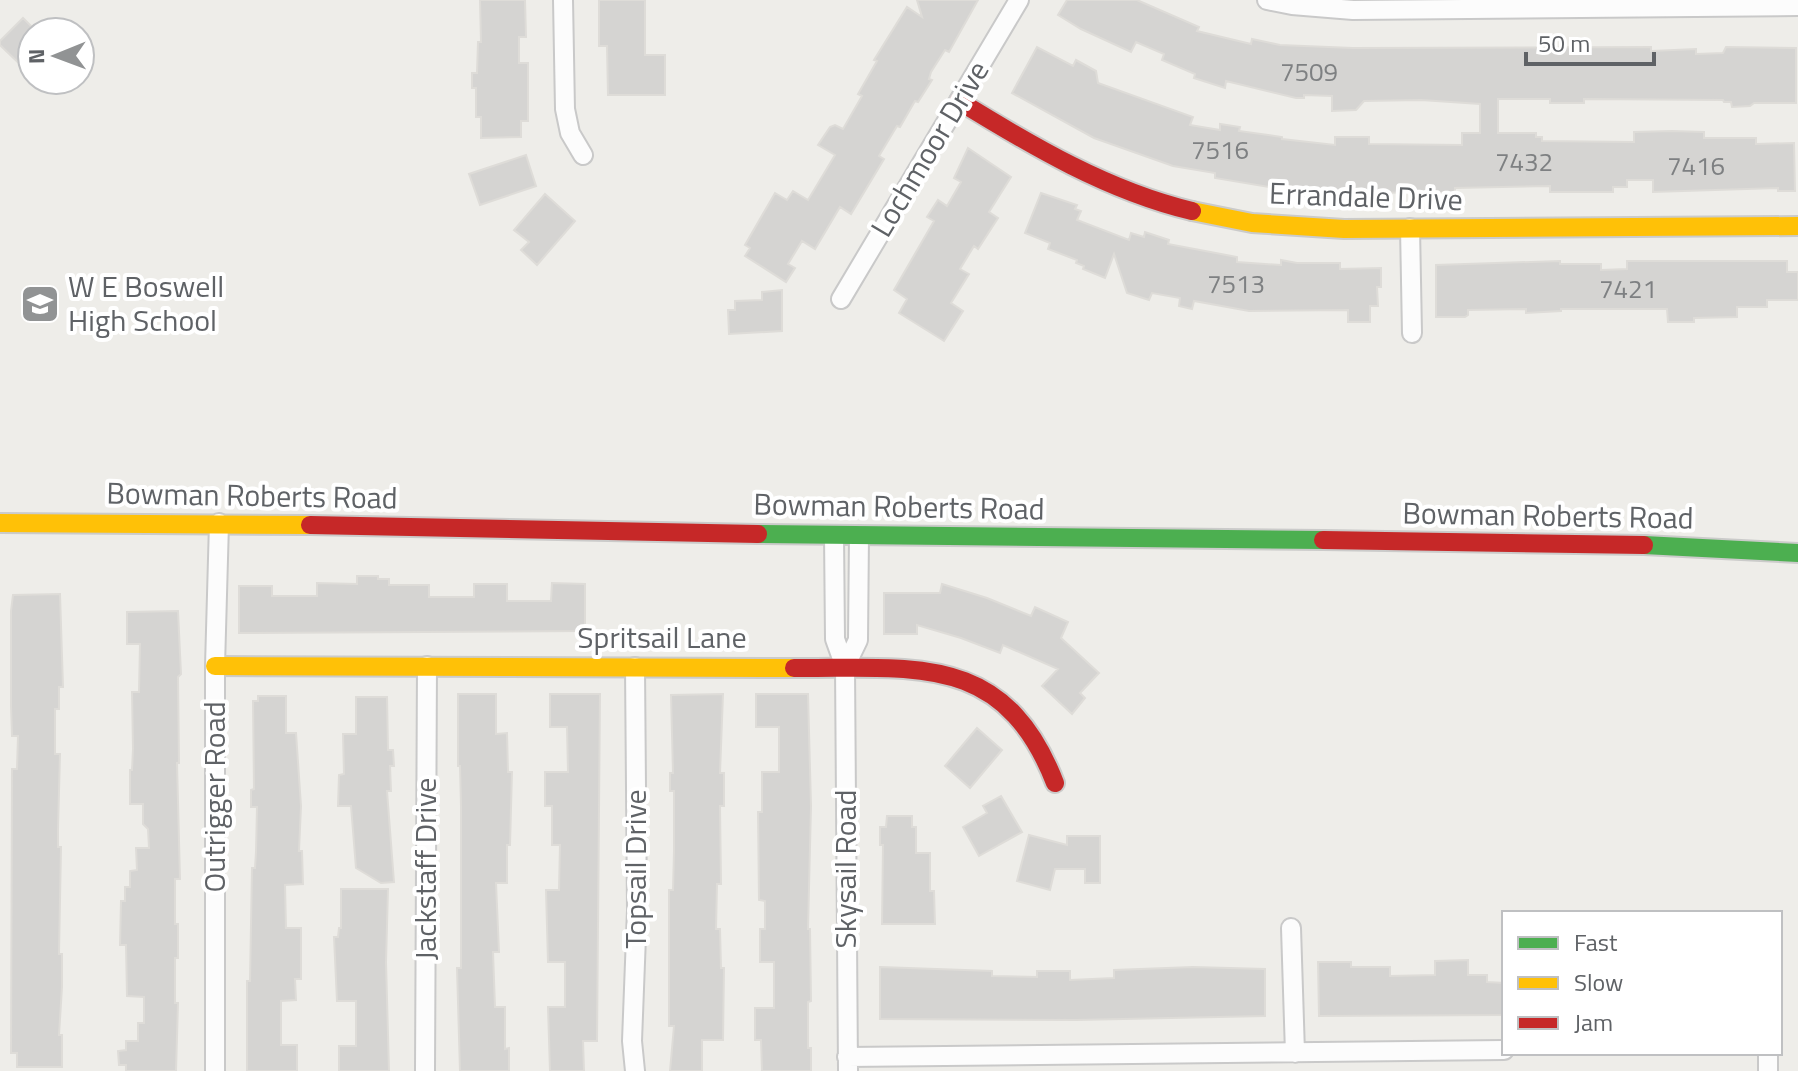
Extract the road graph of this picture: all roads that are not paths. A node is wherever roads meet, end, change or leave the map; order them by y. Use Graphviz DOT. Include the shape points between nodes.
graph roads {
  1 [pos="563,0"];
  2 [pos="1019,0"];
  3 [pos="1267,0"];
  4 [pos="1798,6"];
  5 [pos="959,101"];
  6 [pos="583,155"];
  7 [pos="1798,226"];
  8 [pos="1410,228"];
  9 [pos="841,299"];
  10 [pos="1412,333"];
  11 [pos="0,523"];
  12 [pos="219,523"];
  13 [pos="834,535"];
  14 [pos="859,535"];
  15 [pos="1798,553"];
  16 [pos="215,666"];
  17 [pos="427,666"];
  18 [pos="635,667"];
  19 [pos="845,667"];
  20 [pos="1055,783"];
  21 [pos="1291,928"];
  22 [pos="1502,1050"];
  23 [pos="1295,1053"];
  24 [pos="847,1064"];
  25 [pos="215,1071"];
  26 [pos="425,1071"];
  27 [pos="635,1071"];
  1 -- 6 [label="street" via="565,109 570,133"];
  2 -- 5 [label="street, Lochmoor Drive"];
  3 -- 4 [label="street" via="1353,10"];
  5 -- 8 [label="street, Errandale Drive" via="1033,148 1164,203 1224,218 1285,225"];
  5 -- 9 [label="street, Lochmoor Drive"];
  7 -- 8 [label="street, Errandale Drive"];
  8 -- 10 [label="street"];
  11 -- 12 [label="street, Bowman Roberts Road"];
  12 -- 13 [label="street, Bowman Roberts Road"];
  12 -- 16 [label="street, Outrigger Road"];
  13 -- 14 [label="street, Bowman Roberts Road"];
  13 -- 19 [label="street, Skysail Road" via="835,639"];
  14 -- 15 [label="street, Bowman Roberts Road" via="1616,543"];
  14 -- 19 [label="street, Skysail Road" via="858,640"];
  16 -- 17 [label="street, Spritsail Lane"];
  16 -- 25 [label="street, Outrigger Road"];
  17 -- 18 [label="street, Spritsail Lane"];
  17 -- 26 [label="street, Jackstaff Drive"];
  18 -- 19 [label="street, Spritsail Lane"];
  18 -- 27 [label="street, Topsail Drive"];
  19 -- 20 [label="street, Spritsail Lane" via="913,669 984,688 1023,723"];
  19 -- 24 [label="street, Skysail Road"];
  21 -- 23 [label="street"];
  22 -- 23 [label="street"];
  23 -- 24 [label="street"];
}
